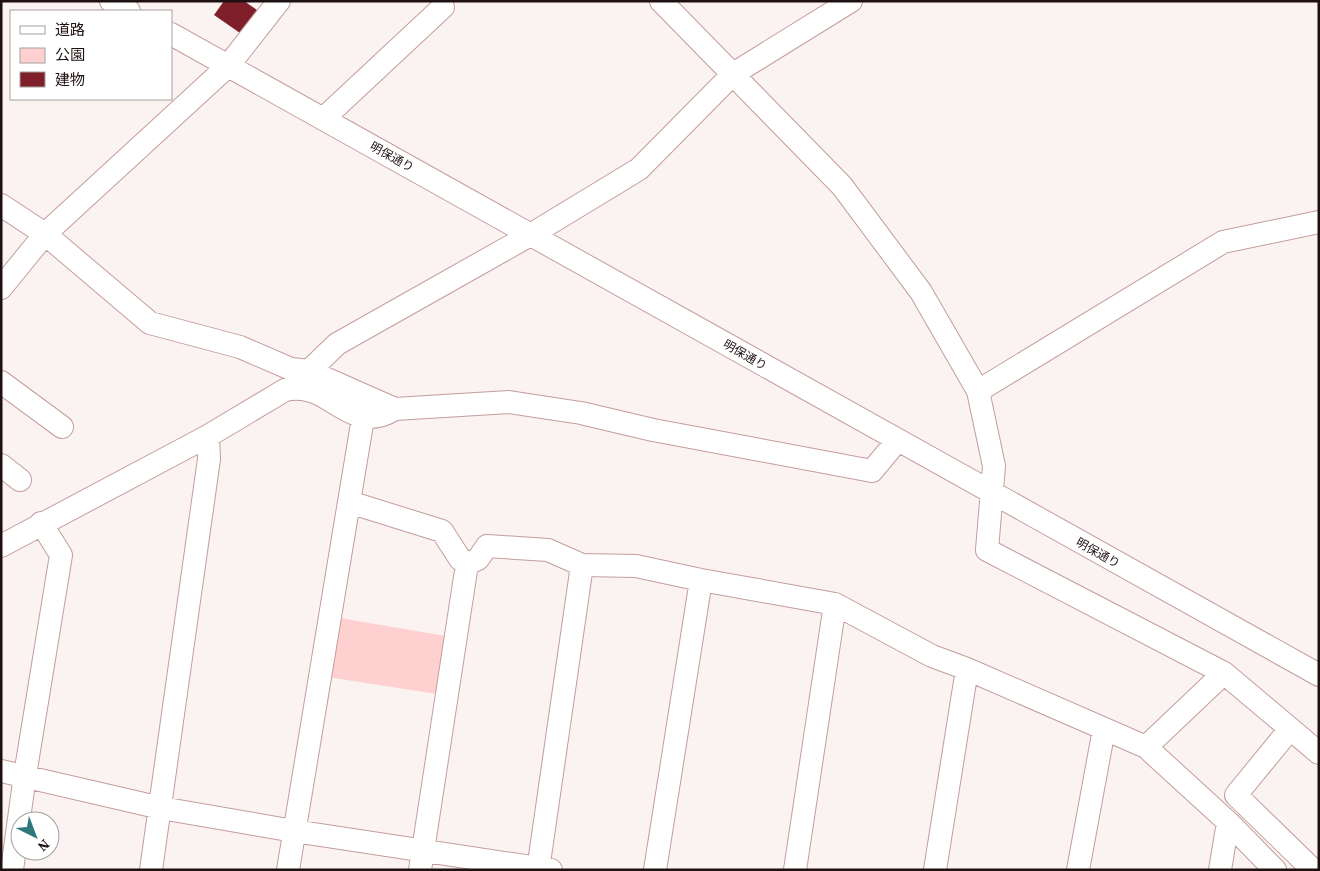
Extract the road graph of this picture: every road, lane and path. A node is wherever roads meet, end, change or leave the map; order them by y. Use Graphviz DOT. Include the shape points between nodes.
graph roads {
  1 [pos="111,1"];
  2 [pos="279,1"];
  3 [pos="661,1"];
  4 [pos="851,1"];
  5 [pos="443,7"];
  6 [pos="127,10"];
  7 [pos="172,35"];
  8 [pos="228,66"];
  9 [pos="732,74"];
  10 [pos="323,119"];
  11 [pos="1,205"];
  12 [pos="1319,222"];
  13 [pos="45,234"];
  14 [pos="532,234"];
  15 [pos="1,288"];
  16 [pos="309,371"];
  17 [pos="1,382"];
  18 [pos="978,391"];
  19 [pos="395,408"];
  20 [pos="363,418"];
  21 [pos="62,427"];
  22 [pos="208,436"];
  23 [pos="897,441"];
  24 [pos="1,465"];
  25 [pos="20,480"];
  26 [pos="992,494"];
  27 [pos="349,502"];
  28 [pos="41,524"];
  29 [pos="1,546"];
  30 [pos="467,564"];
  31 [pos="582,565"];
  32 [pos="700,580"];
  33 [pos="835,604"];
  34 [pos="967,669"];
  35 [pos="1224,673"];
  36 [pos="1319,675"];
  37 [pos="1290,728"];
  38 [pos="1104,729"];
  39 [pos="1146,747"];
  40 [pos="1319,753"];
  41 [pos="1,771"];
  42 [pos="25,775"];
  43 [pos="160,808"];
  44 [pos="1228,822"];
  45 [pos="294,831"];
  46 [pos="421,860"];
  47 [pos="543,869"];
  48 [pos="12,870"];
  49 [pos="151,870"];
  50 [pos="288,870"];
  51 [pos="656,870"];
  52 [pos="795,870"];
  53 [pos="936,870"];
  54 [pos="1078,870"];
  55 [pos="1220,870"];
  56 [pos="1275,870"];
  57 [pos="1313,870"];
  1 -- 6 [label="street"];
  2 -- 8 [label="street"];
  3 -- 9 [label="street"];
  4 -- 9 [label="street"];
  5 -- 10 [label="street"];
  7 -- 8 [label="street, 明保通り"];
  8 -- 10 [label="street, 明保通り"];
  8 -- 13 [label="street"];
  9 -- 14 [label="street" via="639,168"];
  9 -- 18 [label="street" via="842,186 921,292"];
  10 -- 14 [label="street, 明保通り"];
  11 -- 13 [label="street"];
  12 -- 18 [label="street" via="1223,242"];
  13 -- 15 [label="street"];
  13 -- 16 [label="street" via="150,324 240,347 291,369"];
  14 -- 16 [label="street" via="337,344"];
  14 -- 23 [label="street, 明保通り"];
  16 -- 19 [label="street"];
  17 -- 21 [label="street"];
  18 -- 26 [label="street" via="994,466"];
  19 -- 20 [label="street" via="386,414"];
  19 -- 23 [label="street" via="509,402 581,413 653,430 872,471"];
  20 -- 22 [label="street" via="309,389 297,387 285,390"];
  20 -- 27 [label="street"];
  22 -- 28 [label="street"];
  22 -- 43 [label="street" via="209,459"];
  23 -- 26 [label="street, 明保通り"];
  24 -- 25 [label="street"];
  26 -- 35 [label="street" via="987,550"];
  26 -- 36 [label="street, 明保通り"];
  27 -- 30 [label="street" via="442,531 460,559"];
  27 -- 45 [label="street"];
  28 -- 29 [label="street"];
  28 -- 42 [label="street" via="61,556"];
  30 -- 31 [label="street" via="478,559 488,546 548,550"];
  30 -- 46 [label="street"];
  31 -- 32 [label="street" via="636,566"];
  31 -- 47 [label="street"];
  32 -- 33 [label="street"];
  32 -- 51 [label="street"];
  33 -- 34 [label="street" via="932,656"];
  33 -- 52 [label="street"];
  34 -- 38 [label="street"];
  34 -- 53 [label="street"];
  35 -- 37 [label="street"];
  35 -- 39 [label="street"];
  37 -- 40 [label="street"];
  37 -- 57 [label="street" via="1236,794"];
  38 -- 39 [label="street"];
  38 -- 54 [label="street"];
  39 -- 44 [label="street"];
  41 -- 42 [label="street"];
  42 -- 43 [label="street"];
  42 -- 48 [label="street"];
  43 -- 45 [label="street"];
  43 -- 49 [label="street"];
  44 -- 55 [label="street"];
  44 -- 56 [label="street"];
  45 -- 46 [label="street"];
  45 -- 50 [label="street"];
  46 -- 47 [label="street"];
}
